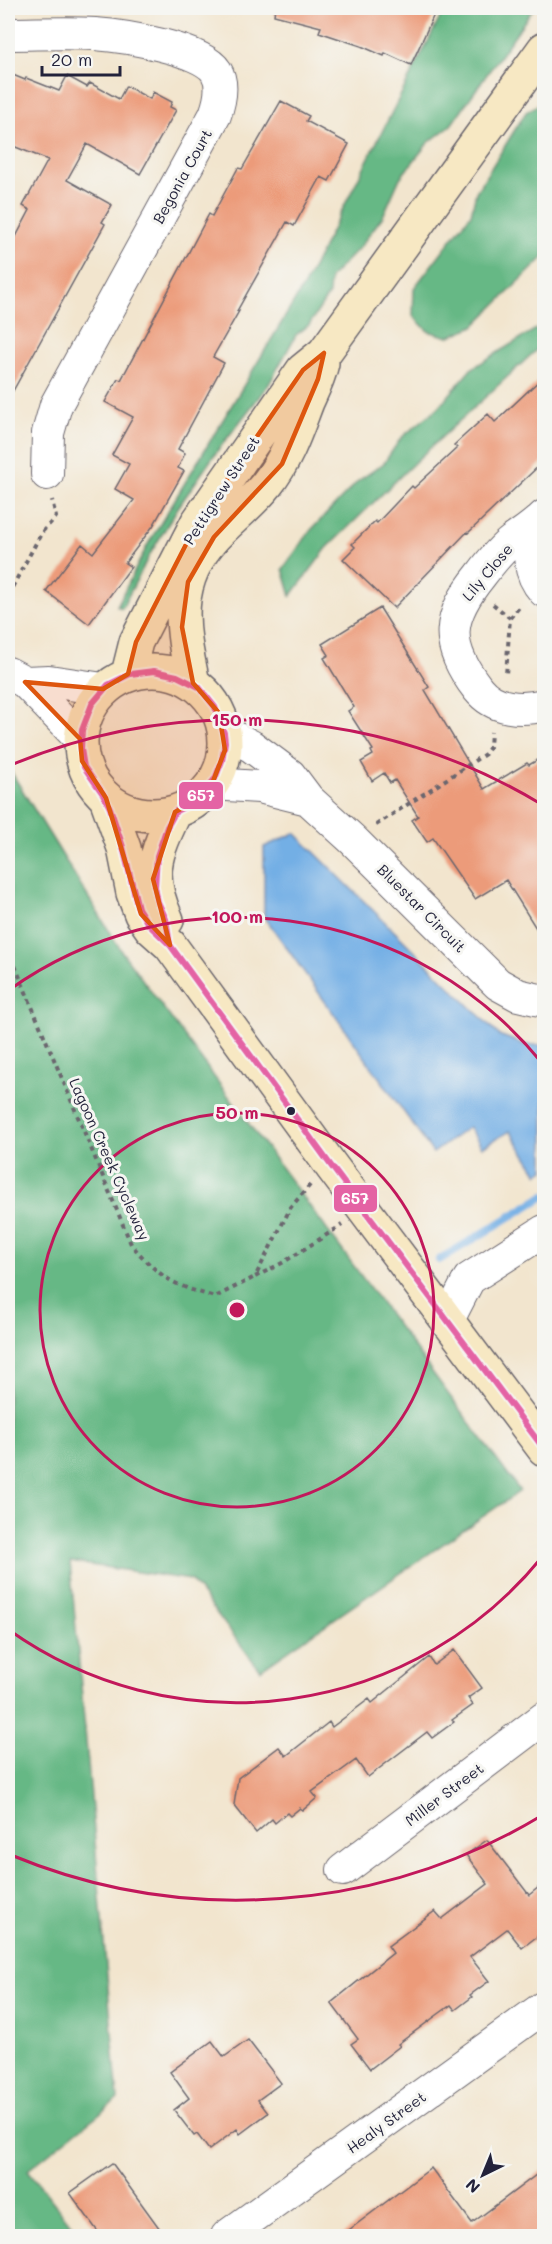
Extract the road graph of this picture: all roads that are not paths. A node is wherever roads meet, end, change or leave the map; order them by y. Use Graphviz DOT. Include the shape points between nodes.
graph roads {
  1 [pos="8,34"];
  2 [pos="544,49"];
  3 [pos="324,353"];
  4 [pos="47,474"];
  5 [pos="538,522"];
  6 [pos="544,591"];
  7 [pos="16,678"];
  8 [pos="116,682"];
  9 [pos="193,683"];
  10 [pos="544,705"];
  11 [pos="224,732"];
  12 [pos="80,739"];
  13 [pos="212,784"];
  14 [pos="106,798"];
  15 [pos="308,799"];
  16 [pos="176,812"];
  17 [pos="170,945"];
  18 [pos="544,1001"];
  19 [pos="544,1231"];
  20 [pos="447,1322"];
  21 [pos="544,1449"];
  22 [pos="544,1718"];
  23 [pos="343,1870"];
  24 [pos="544,2007"];
  25 [pos="227,2236"];
  1 -- 4 [label="street, Begonia Court" via="96,34 185,51 206,60 216,71 220,84 215,115 57,405 48,433"];
  2 -- 3 [label="main road, Pettigrew Street"];
  3 -- 8 [label="main road, Pettigrew Street" via="303,370 216,492"];
  3 -- 9 [label="main road, Pettigrew Street" via="318,379 282,464 266,486 214,537 188,582 182,627"];
  5 -- 6 [label="street, Lily Close" via="529,553 531,567"];
  5 -- 10 [label="street, Lily Close" via="511,542 472,586 455,615 452,634 459,657 481,693 497,704 515,709"];
  7 -- 8 [label="street"];
  7 -- 12 [label="street"];
  8 -- 9 [label="main road" via="150,670 172,673"];
  8 -- 12 [label="main road" via="91,704"];
  9 -- 11 [label="main road" via="219,713"];
  11 -- 13 [label="main road" via="225,750"];
  11 -- 15 [label="street, Bluestar Circuit" via="251,746 290,775"];
  12 -- 14 [label="main road" via="82,761 91,781"];
  13 -- 15 [label="street, Bluestar Circuit" via="259,787"];
  13 -- 16 [label="main road" via="196,801"];
  14 -- 16 [label="main road" via="127,810 151,816"];
  14 -- 17 [label="main road" via="141,914"];
  15 -- 18 [label="street, Bluestar Circuit" via="498,984 518,995"];
  16 -- 17 [label="main road" via="160,844 153,879 167,921"];
  17 -- 20 [label="main road"];
  19 -- 20 [label="street" via="469,1279"];
  20 -- 21 [label="main road"];
  22 -- 23 [label="street, Miller Street"];
  24 -- 25 [label="street, Healy Street"];
}
